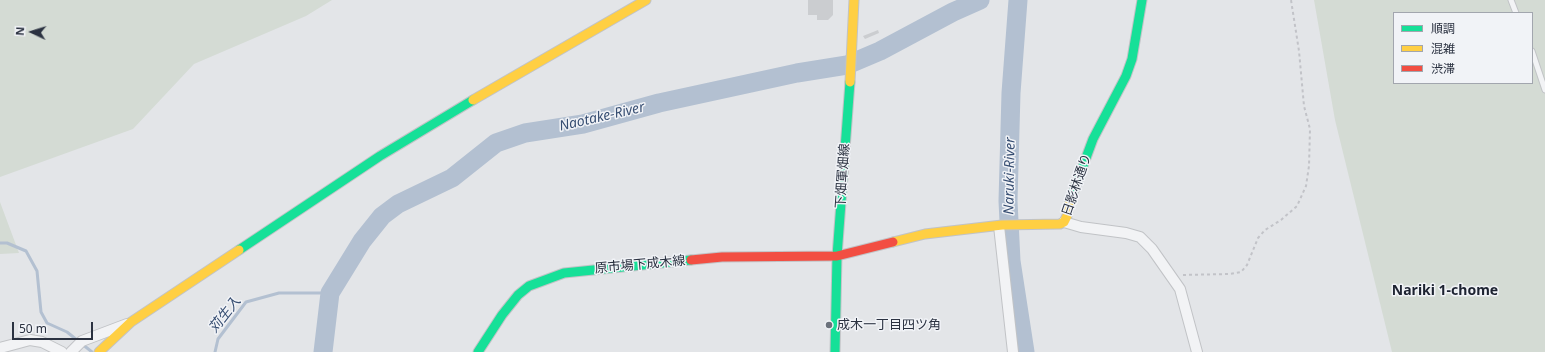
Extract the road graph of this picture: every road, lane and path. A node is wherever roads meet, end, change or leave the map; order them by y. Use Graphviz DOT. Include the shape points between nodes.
graph roads {
  1 [pos="646,0"];
  2 [pos="854,0"];
  3 [pos="1142,0"];
  4 [pos="1291,0"];
  5 [pos="1511,0"];
  6 [pos="1516,12"];
  7 [pos="1533,54"];
  8 [pos="1545,90"];
  9 [pos="1064,222"];
  10 [pos="1000,226"];
  11 [pos="837,256"];
  12 [pos="1169,275"];
  13 [pos="131,322"];
  14 [pos="82,345"];
  15 [pos="0,348"];
  16 [pos="62,352"];
  17 [pos="98,352"];
  18 [pos="478,352"];
  19 [pos="834,352"];
  20 [pos="1013,352"];
  21 [pos="1197,352"];
  1 -- 13 [label="street" via="380,156"];
  2 -- 11 [label="street, 下畑軍畑線"];
  3 -- 9 [label="street, 日影林通り" via="1132,59 1126,76 1093,139 1073,190"];
  4 -- 12 [label="path" via="1304,106 1310,129 1306,186 1297,206 1258,238 1247,265 1241,272"];
  5 -- 6 [label="lane"];
  7 -- 8 [label="lane"];
  9 -- 10 [label="street, 日影林通り"];
  9 -- 12 [label="street" via="1076,226 1126,232 1140,237 1152,249"];
  10 -- 11 [label="street, 日影林通り" via="925,234"];
  10 -- 20 [label="street"];
  11 -- 18 [label="street, 原市場下成木線" via="722,257 564,274 529,286 518,295"];
  11 -- 19 [label="street, 下畑軍畑線"];
  12 -- 21 [label="street" via="1180,290"];
  13 -- 14 [label="street"];
  13 -- 17 [label="street"];
  15 -- 16 [label="street" via="30,340 42,342"];
}
